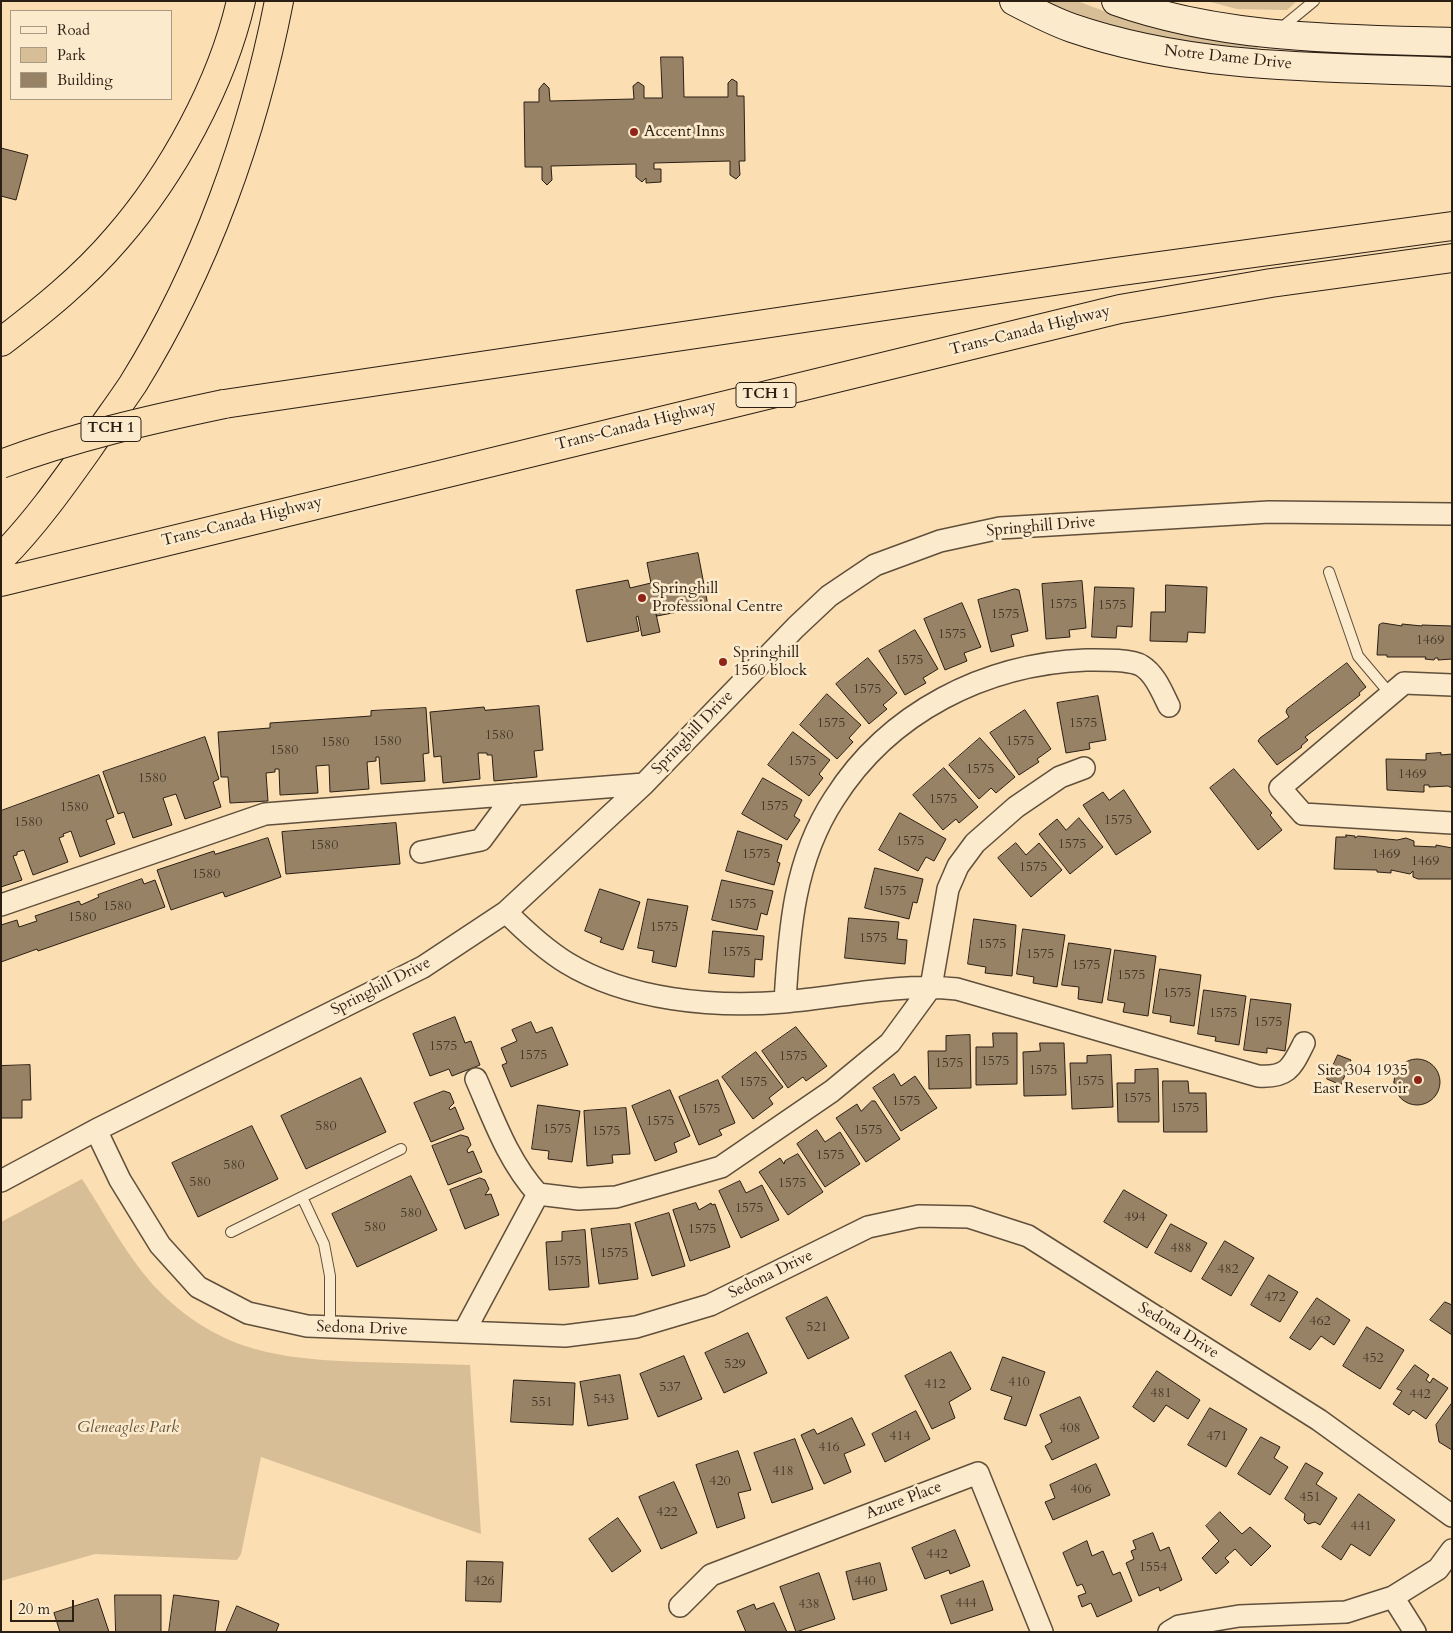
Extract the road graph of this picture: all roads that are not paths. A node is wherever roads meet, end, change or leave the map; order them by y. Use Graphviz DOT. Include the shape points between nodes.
graph roads {
  1 [pos="241,1"];
  2 [pos="279,1"];
  3 [pos="1014,1"];
  4 [pos="1116,1"];
  5 [pos="1314,1"];
  6 [pos="1273,34"];
  7 [pos="1452,42"];
  8 [pos="1452,72"];
  9 [pos="1452,226"];
  10 [pos="1452,258"];
  11 [pos="1,342"];
  12 [pos="1,464"];
  13 [pos="1452,514"];
  14 [pos="1,558"];
  15 [pos="1329,572"];
  16 [pos="1,582"];
  17 [pos="1452,685"];
  18 [pos="1391,695"];
  19 [pos="1169,706"];
  20 [pos="1084,768"];
  21 [pos="644,784"];
  22 [pos="515,794"];
  23 [pos="1452,823"];
  24 [pos="421,852"];
  25 [pos="1,905"];
  26 [pos="506,912"];
  27 [pos="931,987"];
  28 [pos="785,1002"];
  29 [pos="1304,1043"];
  30 [pos="476,1079"];
  31 [pos="96,1130"];
  32 [pos="401,1148"];
  33 [pos="2,1179"];
  34 [pos="538,1194"];
  35 [pos="302,1197"];
  36 [pos="231,1232"];
  37 [pos="330,1328"];
  38 [pos="464,1332"];
  39 [pos="1452,1516"];
  40 [pos="1452,1550"];
  41 [pos="1393,1597"];
  42 [pos="680,1606"];
  43 [pos="1042,1632"];
  44 [pos="1169,1632"];
  45 [pos="1415,1632"];
  1 -- 11 [label="highway" via="220,71 167,173 117,239 55,300"];
  2 -- 14 [label="highway" via="260,86 232,175 189,282 133,383 74,469"];
  3 -- 8 [label="main road, Notre Dame Drive" via="1071,27 1160,50 1217,60"];
  4 -- 6 [label="main road, Notre Dame Drive" via="1168,16"];
  5 -- 6 [label="lane"];
  6 -- 7 [label="main road, Notre Dame Drive"];
  9 -- 12 [label="highway, TCH 1, bridge" via="1115,272 224,404 123,426"];
  10 -- 16 [label="highway, Trans-Canada Highway / TCH 1" via="1271,283 1120,310"];
  13 -- 21 [label="street, Springhill Drive" via="1269,512 1000,528 940,541 876,565 829,596"];
  15 -- 18 [label="lane" via="1358,656"];
  17 -- 18 [label="street" via="1404,683"];
  18 -- 23 [label="street" via="1280,788 1303,814"];
  19 -- 28 [label="street" via="1152,674 1140,664 1105,660 1060,661 1008,671 965,686 924,708 891,733 834,798 813,838 797,886 789,935"];
  20 -- 27 [label="street" via="1060,777 1016,807 975,844 958,866 942,915"];
  21 -- 22 [label="street"];
  21 -- 26 [label="street, Springhill Drive"];
  22 -- 24 [label="street" via="481,840"];
  22 -- 25 [label="street" via="265,814"];
  26 -- 28 [label="street" via="534,939 568,963 613,983 669,998 731,1005"];
  26 -- 31 [label="street, Springhill Drive" via="423,966"];
  27 -- 28 [label="street" via="861,991"];
  27 -- 29 [label="street" via="957,989 1258,1076 1272,1077 1284,1073 1293,1065"];
  27 -- 34 [label="street" via="890,1043 832,1091 721,1167 616,1197 580,1199"];
  30 -- 34 [label="street" via="504,1144"];
  31 -- 33 [label="street, Springhill Drive"];
  31 -- 37 [label="street, Sedona Drive" via="120,1180 160,1245 198,1287 248,1314"];
  32 -- 35 [label="lane"];
  34 -- 38 [label="street"];
  35 -- 36 [label="lane"];
  35 -- 37 [label="lane" via="324,1244 330,1276"];
  37 -- 38 [label="street, Sedona Drive"];
  38 -- 39 [label="street, Sedona Drive" via="565,1336 636,1327 710,1305 868,1227 919,1216 969,1216 1028,1236 1319,1420"];
  40 -- 41 [label="street" via="1438,1569"];
  41 -- 44 [label="street" via="1346,1612 1239,1616 1179,1626"];
  41 -- 45 [label="street"];
  42 -- 43 [label="street, Azure Place" via="711,1574 978,1473"];
}
